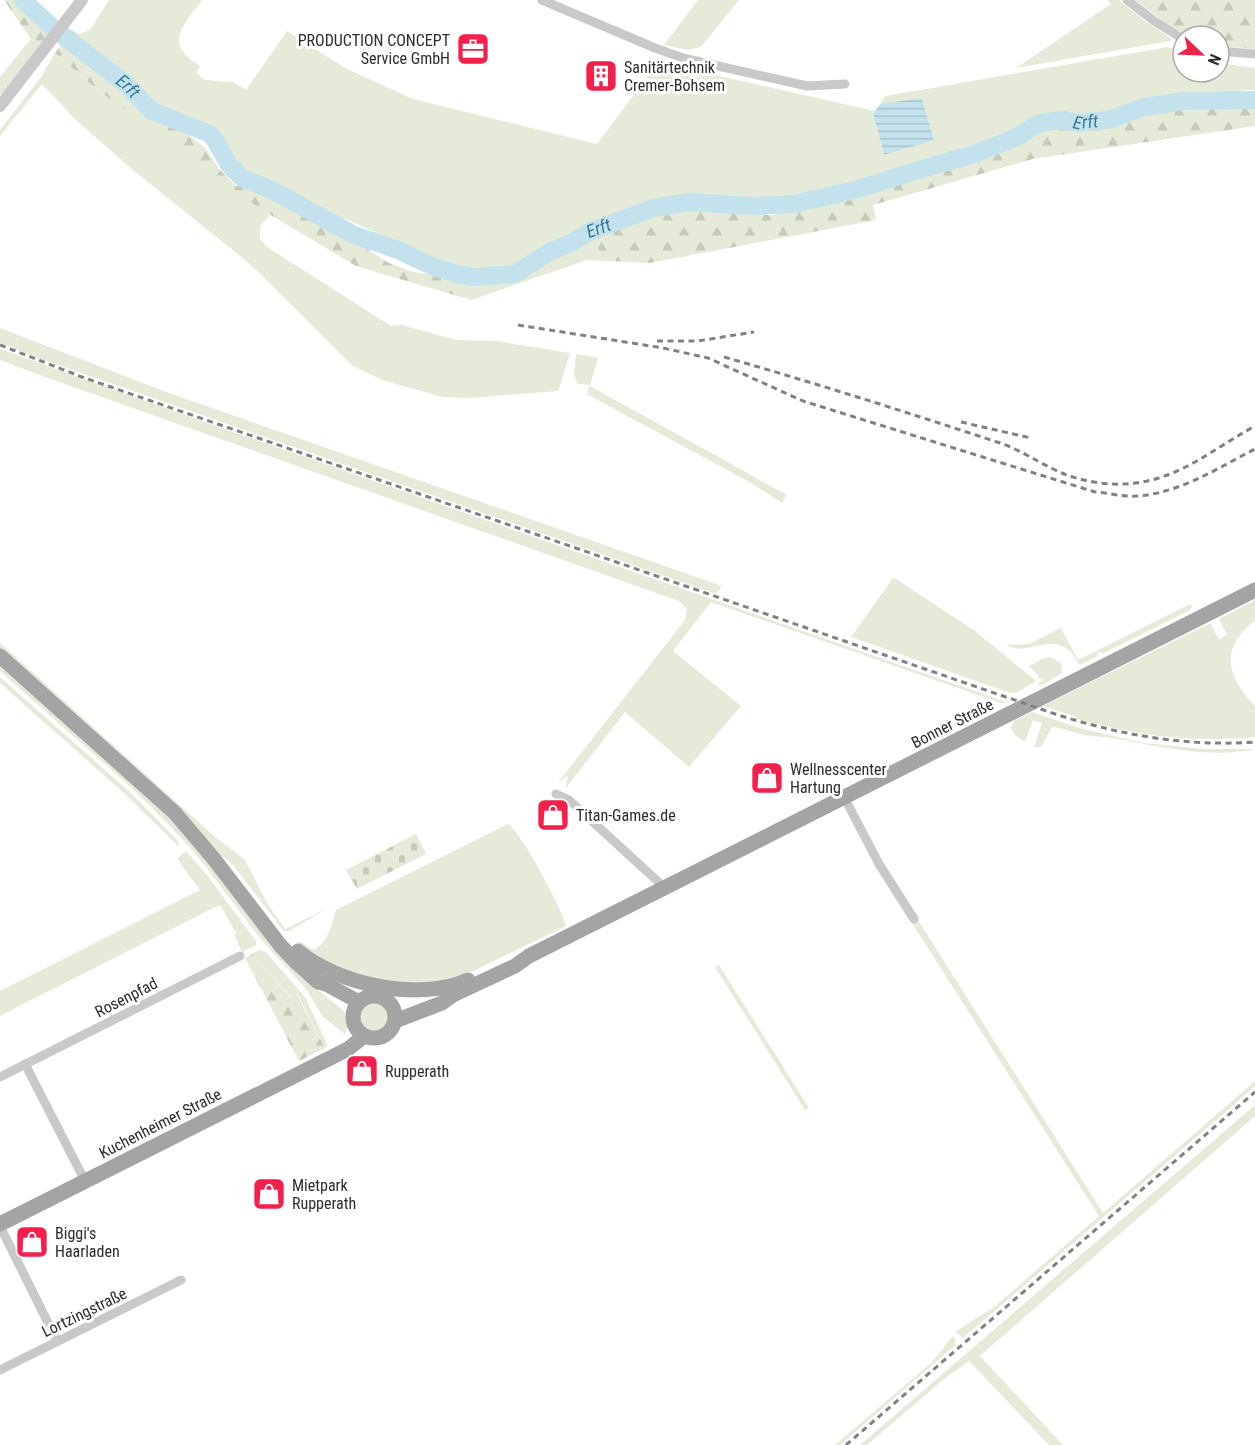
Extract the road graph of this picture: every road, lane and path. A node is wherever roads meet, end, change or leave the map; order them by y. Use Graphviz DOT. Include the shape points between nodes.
graph roads {
  1 [pos="82,0"];
  2 [pos="542,0"];
  3 [pos="1127,0"];
  4 [pos="1171,32"];
  5 [pos="1231,52"];
  6 [pos="1255,54"];
  7 [pos="845,84"];
  8 [pos="0,106"];
  9 [pos="1255,590"];
  10 [pos="0,656"];
  11 [pos="555,794"];
  12 [pos="844,797"];
  13 [pos="214,859"];
  14 [pos="664,888"];
  15 [pos="914,919"];
  16 [pos="240,956"];
  17 [pos="511,968"];
  18 [pos="394,1014"];
  19 [pos="358,1020"];
  20 [pos="25,1064"];
  21 [pos="0,1077"];
  22 [pos="86,1181"];
  23 [pos="0,1225"];
  24 [pos="181,1280"];
  25 [pos="57,1341"];
  26 [pos="0,1370"];
  1 -- 8 [label="street"];
  2 -- 7 [label="street" via="683,58 807,86"];
  3 -- 4 [label="street"];
  5 -- 6 [label="street"];
  9 -- 12 [label="main road, Bonner Straße"];
  10 -- 13 [label="main road" via="150,789"];
  11 -- 14 [label="street" via="569,800"];
  12 -- 14 [label="main road, Bonner Straße"];
  12 -- 15 [label="street"];
  13 -- 17 [label="main road" via="233,869 296,950 311,962 342,976 421,990 450,986 495,968"];
  13 -- 19 [label="main road" via="280,945 318,982 326,984"];
  14 -- 17 [label="main road"];
  16 -- 20 [label="street, Rosenpfad"];
  17 -- 18 [label="main road" via="434,1007"];
  18 -- 19 [label="main road" via="391,1031 376,1039"];
  18 -- 19 [label="main road" via="387,1000 367,997"];
  19 -- 22 [label="main road, Kuchenheimer Straße" via="348,1049"];
  20 -- 21 [label="street, Rosenpfad"];
  20 -- 22 [label="street"];
  22 -- 23 [label="main road, Kuchenheimer Straße"];
  23 -- 25 [label="street"];
  24 -- 25 [label="street, Lortzingstraße"];
  25 -- 26 [label="street, Lortzingstraße"];
}
